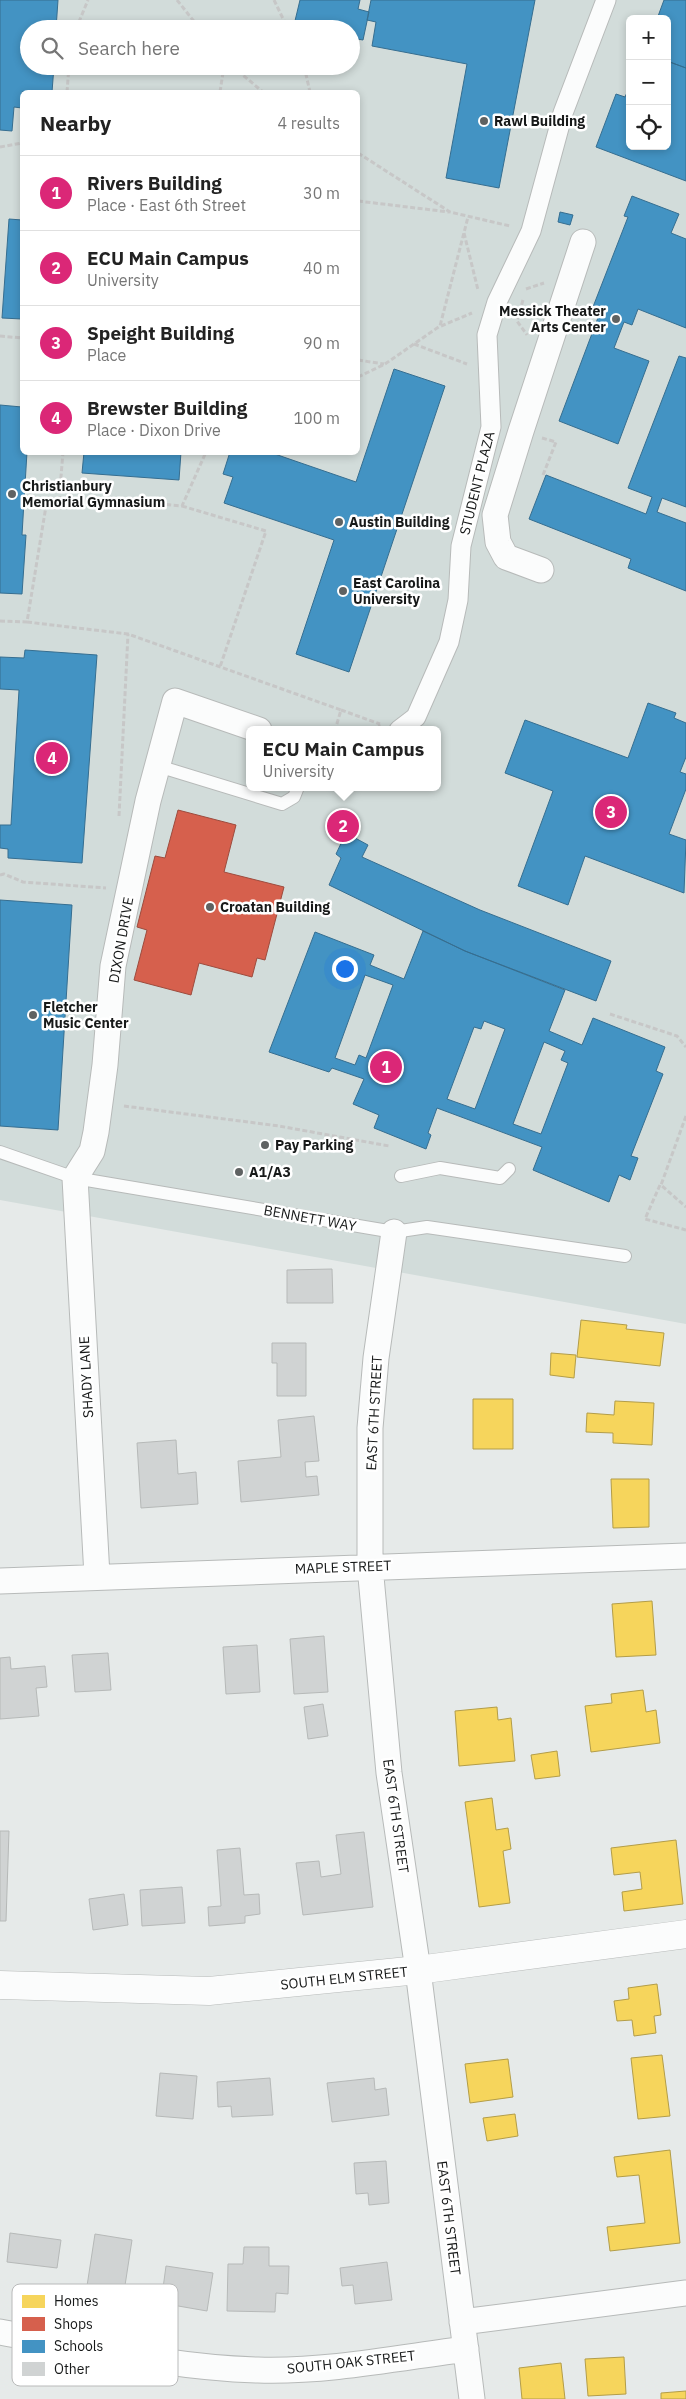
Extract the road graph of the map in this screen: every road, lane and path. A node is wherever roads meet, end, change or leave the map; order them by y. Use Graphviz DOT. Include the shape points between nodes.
graph roads {
  1 [pos="88,0"];
  2 [pos="178,0"];
  3 [pos="274,0"];
  4 [pos="606,0"];
  5 [pos="80,20"];
  6 [pos="193,20"];
  7 [pos="284,20"];
  8 [pos="68,75"];
  9 [pos="223,75"];
  10 [pos="243,75"];
  11 [pos="306,75"];
  12 [pos="66,90"];
  13 [pos="220,90"];
  14 [pos="261,90"];
  15 [pos="310,90"];
  16 [pos="20,143"];
  17 [pos="0,146"];
  18 [pos="360,154"];
  19 [pos="360,201"];
  20 [pos="450,212"];
  21 [pos="468,217"];
  22 [pos="531,231"];
  23 [pos="464,233"];
  24 [pos="583,242"];
  25 [pos="480,296"];
  26 [pos="477,310"];
  27 [pos="440,326"];
  28 [pos="0,336"];
  29 [pos="20,338"];
  30 [pos="414,344"];
  31 [pos="360,360"];
  32 [pos="385,364"];
  33 [pos="488,372"];
  34 [pos="360,376"];
  35 [pos="63,455"];
  36 [pos="205,455"];
  37 [pos="58,501"];
  38 [pos="182,506"];
  39 [pos="541,570"];
  40 [pos="0,621"];
  41 [pos="27,622"];
  42 [pos="128,634"];
  43 [pos="220,667"];
  44 [pos="341,710"];
  45 [pos="247,726"];
  46 [pos="336,726"];
  47 [pos="387,726"];
  48 [pos="398,726"];
  49 [pos="158,766"];
  50 [pos="296,791"];
  51 [pos="118,820"];
  52 [pos="0,875"];
  53 [pos="114,888"];
  54 [pos="610,1014"];
  55 [pos="686,1047"];
  56 [pos="121,1106"];
  57 [pos="686,1116"];
  58 [pos="388,1146"];
  59 [pos="0,1152"];
  60 [pos="509,1169"];
  61 [pos="401,1176"];
  62 [pos="75,1178"];
  63 [pos="661,1185"];
  64 [pos="686,1207"];
  65 [pos="686,1230"];
  66 [pos="394,1232"];
  67 [pos="625,1256"];
  68 [pos="686,1556"];
  69 [pos="370,1566"];
  70 [pos="97,1576"];
  71 [pos="0,1581"];
  72 [pos="686,1934"];
  73 [pos="418,1970"];
  74 [pos="0,1984"];
  75 [pos="686,2293"];
  76 [pos="462,2322"];
  77 [pos="466,2349"];
  78 [pos="178,2363"];
  79 [pos="472,2399"];
  1 -- 5 [label="path"];
  2 -- 6 [label="path"];
  3 -- 7 [label="path"];
  4 -- 22 [label="street, STUDENT PLAZA" via="563,113"];
  8 -- 12 [label="path"];
  9 -- 13 [label="path"];
  10 -- 14 [label="path"];
  11 -- 15 [label="path"];
  16 -- 17 [label="path"];
  18 -- 20 [label="path"];
  19 -- 20 [label="path"];
  20 -- 21 [label="path"];
  21 -- 22 [label="path"];
  21 -- 23 [label="path"];
  22 -- 33 [label="street, STUDENT PLAZA" via="497,302 487,335"];
  23 -- 25 [label="path"];
  23 -- 27 [label="path"];
  24 -- 39 [label="street" via="496,515 498,542 506,557"];
  26 -- 27 [label="path"];
  27 -- 30 [label="path"];
  28 -- 29 [label="path"];
  30 -- 32 [label="path"];
  30 -- 33 [label="path"];
  31 -- 32 [label="path"];
  32 -- 34 [label="path"];
  33 -- 48 [label="street, STUDENT PLAZA" via="491,427 461,546 458,600 449,642 416,718"];
  35 -- 37 [label="path"];
  36 -- 38 [label="path"];
  37 -- 38 [label="path"];
  37 -- 41 [label="path" via="46,500"];
  38 -- 43 [label="path" via="266,531"];
  40 -- 41 [label="path"];
  41 -- 42 [label="path"];
  42 -- 43 [label="path"];
  42 -- 51 [label="path"];
  43 -- 44 [label="path"];
  44 -- 46 [label="path"];
  44 -- 47 [label="path"];
  45 -- 49 [label="street, DIXON DRIVE" via="175,701"];
  49 -- 50 [label="lane" via="282,804 294,797"];
  49 -- 62 [label="street, DIXON DRIVE" via="114,966 106,1065 96,1132 92,1151"];
  52 -- 53 [label="path" via="23,882"];
  54 -- 55 [label="path" via="677,1036"];
  56 -- 58 [label="path" via="279,1126"];
  57 -- 63 [label="path"];
  59 -- 62 [label="lane, BENNETT WAY"];
  60 -- 61 [label="lane" via="500,1178 440,1168"];
  62 -- 66 [label="lane, BENNETT WAY"];
  62 -- 70 [label="street, SHADY LANE"];
  63 -- 64 [label="path"];
  63 -- 65 [label="path" via="645,1219"];
  66 -- 67 [label="lane, BENNETT WAY" via="427,1227"];
  66 -- 69 [label="street, EAST 6TH STREET" via="376,1358 370,1428"];
  68 -- 69 [label="street, MAPLE STREET"];
  69 -- 70 [label="street, MAPLE STREET"];
  69 -- 73 [label="street, EAST 6TH STREET" via="389,1773"];
  70 -- 71 [label="street, MAPLE STREET"];
  72 -- 73 [label="street, SOUTH ELM STREET"];
  73 -- 74 [label="street, SOUTH ELM STREET" via="209,1991"];
  73 -- 76 [label="street, EAST 6TH STREET"];
  75 -- 76 [label="street"];
  76 -- 77 [label="street, EAST 6TH STREET"];
  77 -- 78 [label="street, SOUTH OAK STREET" via="314,2370 203,2367"];
  77 -- 79 [label="street, EAST 6TH STREET"];
}
